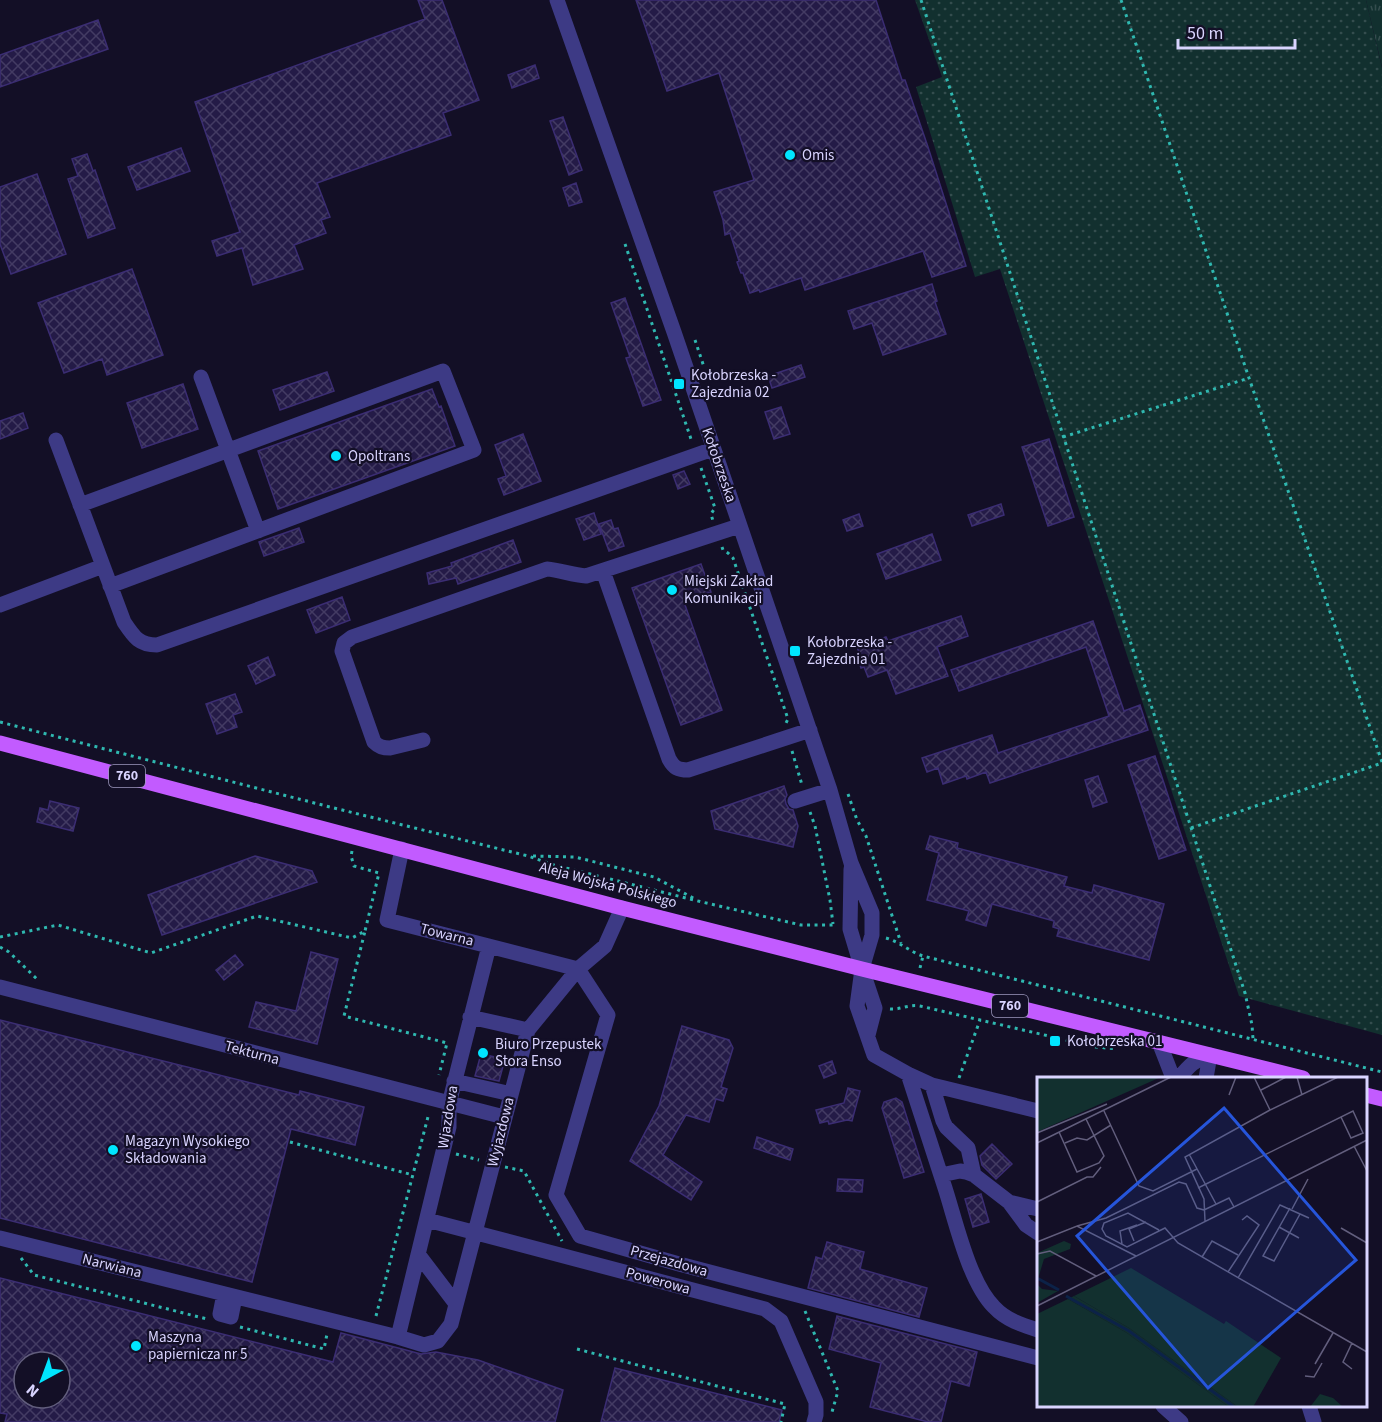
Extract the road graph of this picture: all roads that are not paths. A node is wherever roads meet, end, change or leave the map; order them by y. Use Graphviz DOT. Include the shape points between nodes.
graph roads {
  1 [pos="557,0"];
  2 [pos="201,377"];
  3 [pos="57,440"];
  4 [pos="713,449"];
  5 [pos="228,450"];
  6 [pos="80,505"];
  7 [pos="739,526"];
  8 [pos="258,531"];
  9 [pos="103,566"];
  10 [pos="603,571"];
  11 [pos="110,586"];
  12 [pos="0,605"];
  13 [pos="810,730"];
  14 [pos="423,740"];
  15 [pos="0,743"];
  16 [pos="830,790"];
  17 [pos="795,801"];
  18 [pos="402,849"];
  19 [pos="851,863"];
  20 [pos="622,908"];
  21 [pos="489,946"];
  22 [pos="578,969"];
  23 [pos="862,969"];
  24 [pos="0,987"];
  25 [pos="470,1017"];
  26 [pos="528,1030"];
  27 [pos="868,1035"];
  28 [pos="1159,1042"];
  29 [pos="1210,1055"];
  30 [pos="908,1074"];
  31 [pos="1173,1077"];
  32 [pos="1180,1077"];
  33 [pos="1206,1077"];
  34 [pos="1298,1077"];
  35 [pos="454,1081"];
  36 [pos="932,1085"];
  37 [pos="511,1094"];
  38 [pos="1367,1095"];
  39 [pos="1382,1099"];
  40 [pos="449,1104"];
  41 [pos="1037,1111"];
  42 [pos="504,1117"];
  43 [pos="941,1175"];
  44 [pos="974,1175"];
  45 [pos="1009,1203"];
  46 [pos="1037,1209"];
  47 [pos="427,1220"];
  48 [pos="475,1232"];
  49 [pos="1037,1232"];
  50 [pos="0,1238"];
  51 [pos="418,1254"];
  52 [pos="456,1304"];
  53 [pos="1037,1330"];
  54 [pos="398,1337"];
  55 [pos="1037,1358"];
  56 [pos="1164,1407"];
  57 [pos="1309,1407"];
  58 [pos="814,1422"];
  59 [pos="1181,1422"];
  60 [pos="1314,1422"];
  1 -- 4 [label="street, Kołobrzeska"];
  2 -- 5 [label="street"];
  3 -- 6 [label="street"];
  4 -- 7 [label="street, Kołobrzeska"];
  4 -- 11 [label="street" via="157,645 147,645 134,637"];
  5 -- 6 [label="street"];
  5 -- 8 [label="street"];
  5 -- 8 [label="street" via="443,371 474,450"];
  6 -- 9 [label="street"];
  7 -- 10 [label="street"];
  7 -- 13 [label="street, Kołobrzeska"];
  8 -- 11 [label="street"];
  9 -- 11 [label="street"];
  9 -- 12 [label="street"];
  10 -- 13 [label="street" via="645,709 675,768 688,770"];
  10 -- 14 [label="street" via="579,576 547,569 351,637 344,643 342,651 374,742 390,748"];
  13 -- 16 [label="street, Kołobrzeska"];
  15 -- 18 [label="main road, Aleja Wojska Polskiego / 760"];
  16 -- 17 [label="street"];
  16 -- 19 [label="street, Kołobrzeska"];
  18 -- 20 [label="main road, Aleja Wojska Polskiego / 760"];
  18 -- 21 [label="street, Towarna" via="387,920"];
  19 -- 23 [label="street, Kołobrzeska" via="850,929"];
  19 -- 23 [label="street, Kołobrzeska" via="872,913 872,935"];
  20 -- 22 [label="street, Wyjazdowa" via="605,946"];
  20 -- 23 [label="main road, Aleja Wojska Polskiego / 760"];
  21 -- 22 [label="street, Towarna"];
  21 -- 25 [label="street, Wjazdowa"];
  22 -- 26 [label="street, Wyjazdowa"];
  22 -- 55 [label="street, Przejazdowa" via="608,1015 556,1195 580,1236"];
  23 -- 27 [label="street" via="857,1006"];
  23 -- 27 [label="street" via="875,1008"];
  23 -- 28 [label="main road, Aleja Wojska Polskiego / 760"];
  24 -- 40 [label="street, Tekturna"];
  25 -- 26 [label="street"];
  25 -- 35 [label="street, Wjazdowa"];
  26 -- 37 [label="street, Wyjazdowa"];
  27 -- 30 [label="street" via="874,1055"];
  28 -- 29 [label="main road, Aleja Wojska Polskiego / 760"];
  28 -- 31 [label="street"];
  29 -- 32 [label="street" via="1198,1059"];
  29 -- 33 [label="street"];
  29 -- 34 [label="main road, 760"];
  30 -- 36 [label="street"];
  30 -- 43 [label="street"];
  35 -- 37 [label="street"];
  35 -- 40 [label="street, Wjazdowa"];
  36 -- 41 [label="street"];
  36 -- 44 [label="street" via="946,1127 968,1148"];
  37 -- 42 [label="street, Wyjazdowa"];
  38 -- 39 [label="main road"];
  40 -- 42 [label="street, Tekturna"];
  40 -- 47 [label="street, Wjazdowa" via="449,1127"];
  42 -- 48 [label="street, Wyjazdowa"];
  43 -- 44 [label="street" via="960,1171"];
  43 -- 53 [label="street" via="979,1287 995,1309"];
  44 -- 45 [label="street"];
  45 -- 46 [label="street"];
  45 -- 49 [label="street"];
  47 -- 48 [label="street, Powerowa"];
  47 -- 51 [label="street, Wjazdowa"];
  48 -- 52 [label="street, Wyjazdowa"];
  48 -- 58 [label="street, Powerowa" via="765,1309 781,1321 816,1402"];
  50 -- 54 [label="street, Narwiana"];
  51 -- 52 [label="street"];
  51 -- 54 [label="street, Wjazdowa"];
  52 -- 54 [label="street, Wyjazdowa" via="451,1324 438,1341 424,1345"];
  56 -- 59 [label="street"];
  57 -- 60 [label="street"];
}
